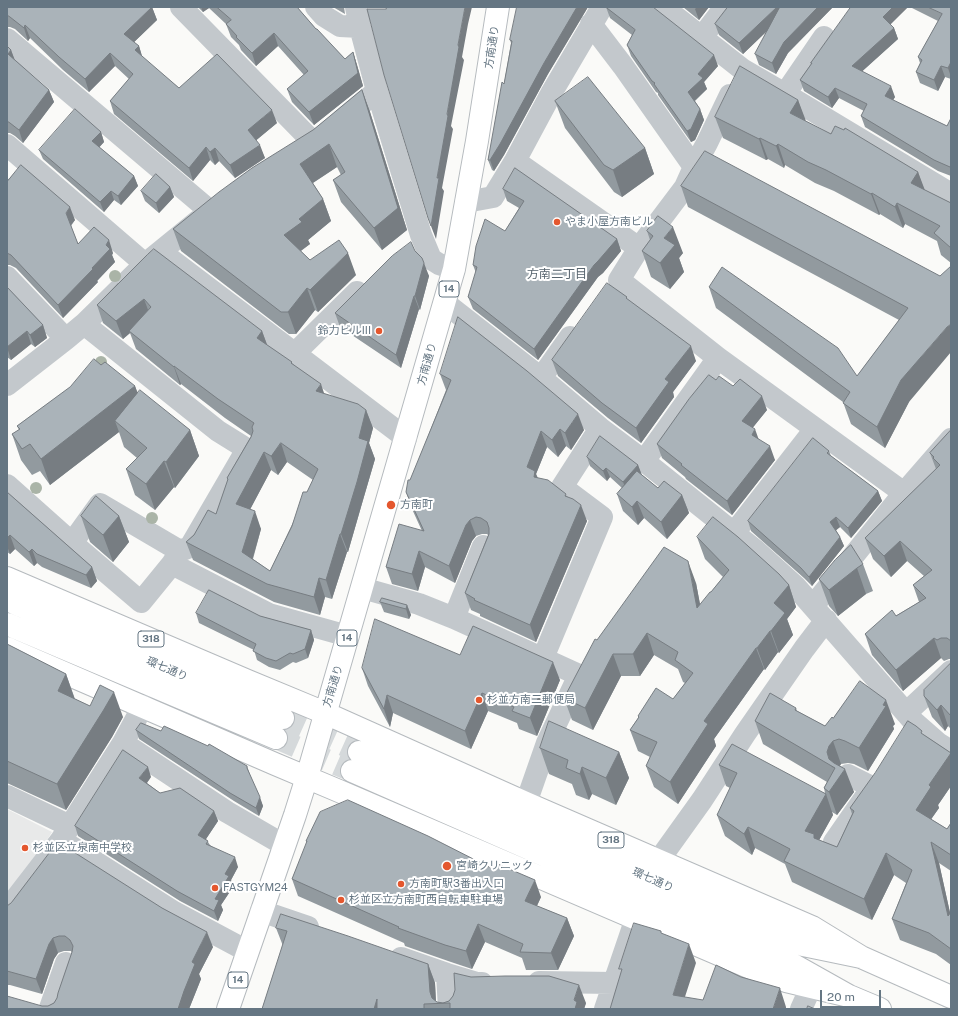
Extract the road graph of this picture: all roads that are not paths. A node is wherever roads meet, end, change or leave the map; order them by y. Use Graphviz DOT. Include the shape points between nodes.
graph roads {
  1 [pos="181,7"];
  2 [pos="316,7"];
  3 [pos="498,7"];
  4 [pos="663,7"];
  5 [pos="725,7"];
  6 [pos="596,16"];
  7 [pos="358,17"];
  8 [pos="702,37"];
  9 [pos="824,37"];
  10 [pos="7,39"];
  11 [pos="742,69"];
  12 [pos="377,91"];
  13 [pos="785,94"];
  14 [pos="313,142"];
  15 [pos="7,145"];
  16 [pos="293,155"];
  17 [pos="515,160"];
  18 [pos="694,167"];
  19 [pos="951,194"];
  20 [pos="228,198"];
  21 [pos="466,202"];
  22 [pos="210,212"];
  23 [pos="639,248"];
  24 [pos="153,258"];
  25 [pos="454,269"];
  26 [pos="7,277"];
  27 [pos="372,277"];
  28 [pos="445,303"];
  29 [pos="581,321"];
  30 [pos="84,324"];
  31 [pos="66,339"];
  32 [pos="295,353"];
  33 [pos="718,358"];
  34 [pos="541,378"];
  35 [pos="7,385"];
  36 [pos="600,428"];
  37 [pos="815,429"];
  38 [pos="406,438"];
  39 [pos="951,439"];
  40 [pos="644,461"];
  41 [pos="7,485"];
  42 [pos="904,493"];
  43 [pos="734,533"];
  44 [pos="72,543"];
  45 [pos="483,546"];
  46 [pos="176,557"];
  47 [pos="7,578"];
  48 [pos="362,588"];
  49 [pos="7,600"];
  50 [pos="819,613"];
  51 [pos="454,618"];
  52 [pos="7,624"];
  53 [pos="348,636"];
  54 [pos="7,648"];
  55 [pos="543,658"];
  56 [pos="951,672"];
  57 [pos="143,706"];
  58 [pos="325,713"];
  59 [pos="910,717"];
  60 [pos="901,741"];
  61 [pos="123,743"];
  62 [pos="951,751"];
  63 [pos="884,768"];
  64 [pos="848,775"];
  65 [pos="307,777"];
  66 [pos="872,787"];
  67 [pos="7,796"];
  68 [pos="526,803"];
  69 [pos="65,833"];
  70 [pos="834,842"];
  71 [pos="284,845"];
  72 [pos="659,860"];
  73 [pos="7,910"];
  74 [pos="261,911"];
  75 [pos="636,918"];
  76 [pos="330,934"];
  77 [pos="247,951"];
  78 [pos="381,951"];
  79 [pos="862,957"];
  80 [pos="66,963"];
  81 [pos="447,974"];
  82 [pos="498,982"];
  83 [pos="520,982"];
  84 [pos="614,983"];
  85 [pos="811,987"];
  86 [pos="849,996"];
  87 [pos="951,997"];
  88 [pos="44,1007"];
  89 [pos="228,1009"];
  90 [pos="450,1009"];
  91 [pos="605,1009"];
  92 [pos="801,1009"];
  93 [pos="880,1009"];
  1 -- 14 [label="street"];
  2 -- 7 [label="street" via="324,16 340,26"];
  3 -- 21 [label="main road, 方南通り / 14"];
  4 -- 8 [label="street"];
  5 -- 8 [label="street"];
  6 -- 17 [label="street"];
  6 -- 18 [label="street" via="623,66"];
  7 -- 12 [label="street"];
  8 -- 11 [label="street"];
  9 -- 13 [label="street"];
  10 -- 22 [label="street"];
  11 -- 13 [label="street"];
  11 -- 18 [label="street"];
  12 -- 14 [label="street"];
  12 -- 25 [label="street" via="413,241 431,259"];
  13 -- 19 [label="street"];
  14 -- 16 [label="street"];
  15 -- 24 [label="street"];
  17 -- 21 [label="street" via="493,197"];
  17 -- 23 [label="street"];
  18 -- 23 [label="street" via="686,187"];
  20 -- 22 [label="street"];
  21 -- 25 [label="main road, 方南通り / 14"];
  22 -- 24 [label="street"];
  23 -- 33 [label="street" via="611,285"];
  24 -- 30 [label="street"];
  24 -- 32 [label="street"];
  25 -- 28 [label="main road, 方南通り / 14"];
  26 -- 31 [label="street"];
  27 -- 32 [label="street"];
  28 -- 34 [label="street"];
  28 -- 38 [label="main road, 方南通り / 14"];
  29 -- 34 [label="street"];
  30 -- 31 [label="street"];
  30 -- 46 [label="street" via="218,431 247,449 190,547"];
  31 -- 35 [label="street"];
  32 -- 38 [label="street"];
  33 -- 37 [label="street"];
  33 -- 40 [label="street"];
  34 -- 36 [label="street"];
  36 -- 40 [label="street"];
  36 -- 55 [label="street" via="562,487 602,517"];
  37 -- 42 [label="street"];
  37 -- 43 [label="street"];
  38 -- 48 [label="main road, 方南通り / 14"];
  39 -- 42 [label="street"];
  40 -- 43 [label="street"];
  41 -- 44 [label="street"];
  42 -- 50 [label="street"];
  43 -- 50 [label="street" via="796,587"];
  44 -- 46 [label="street" via="100,504"];
  44 -- 46 [label="street" via="142,602"];
  45 -- 51 [label="street"];
  46 -- 53 [label="street" via="269,614"];
  47 -- 58 [label="main road, 318"];
  48 -- 51 [label="street" via="419,604"];
  48 -- 53 [label="main road, 方南通り / 14"];
  49 -- 52 [label="main road, 環七通り / 318" via="279,728"];
  50 -- 59 [label="street"];
  50 -- 72 [label="street" via="804,649"];
  51 -- 55 [label="street"];
  53 -- 58 [label="main road, 方南通り / 14"];
  54 -- 57 [label="main road, 318"];
  55 -- 68 [label="street" via="579,675 547,743"];
  56 -- 59 [label="street"];
  57 -- 61 [label="street"];
  57 -- 65 [label="main road, 318"];
  58 -- 65 [label="main road, 14"];
  58 -- 68 [label="main road, 318"];
  59 -- 60 [label="street"];
  59 -- 62 [label="street" via="938,743"];
  61 -- 69 [label="street"];
  61 -- 71 [label="street" via="227,812"];
  63 -- 66 [label="street"];
  64 -- 66 [label="street"];
  65 -- 71 [label="main road, 14"];
  65 -- 75 [label="main road, 318"];
  66 -- 70 [label="street"];
  67 -- 69 [label="street"];
  68 -- 72 [label="main road, 318"];
  69 -- 73 [label="street"];
  69 -- 77 [label="street" via="174,912"];
  71 -- 74 [label="main road, 14"];
  72 -- 79 [label="main road, 318" via="812,927"];
  74 -- 76 [label="street"];
  74 -- 77 [label="main road, 14"];
  75 -- 84 [label="street"];
  75 -- 85 [label="main road, 318" via="753,969"];
  77 -- 89 [label="main road, 14"];
  78 -- 81 [label="street"];
  79 -- 86 [label="main road, 環七通り / 318" via="803,945 518,820 356,761 792,964"];
  79 -- 87 [label="main road, 環七通り / 318"];
  80 -- 88 [label="street"];
  81 -- 82 [label="street" via="477,983"];
  81 -- 90 [label="street"];
  83 -- 84 [label="street"];
  84 -- 91 [label="street"];
  85 -- 86 [label="main road, 318"];
  85 -- 92 [label="street"];
  86 -- 93 [label="main road, 環七通り / 318"];
}
